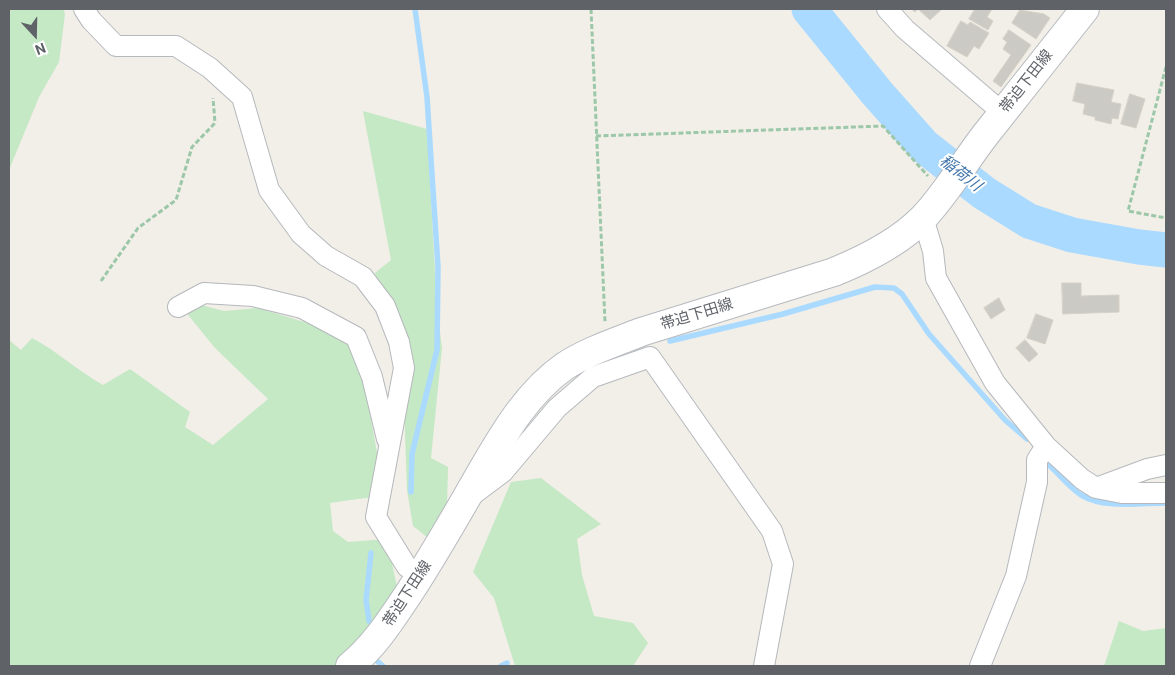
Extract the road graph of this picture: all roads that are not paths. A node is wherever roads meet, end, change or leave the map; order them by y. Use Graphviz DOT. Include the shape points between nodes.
graph roads {
  1 [pos="84,9"];
  2 [pos="887,9"];
  3 [pos="1085,9"];
  4 [pos="1003,112"];
  5 [pos="923,218"];
  6 [pos="178,307"];
  7 [pos="389,446"];
  8 [pos="1046,446"];
  9 [pos="1166,464"];
  10 [pos="1096,488"];
  11 [pos="1166,493"];
  12 [pos="464,501"];
  13 [pos="422,574"];
  14 [pos="350,666"];
  15 [pos="764,666"];
  16 [pos="980,666"];
  1 -- 7 [label="street" via="116,46 176,46 210,68 242,98 269,190 300,234 326,256 364,277 384,306 399,342 404,368"];
  2 -- 4 [label="street" via="905,29"];
  3 -- 4 [label="main road, 帯迫下田線"];
  4 -- 5 [label="main road, 帯迫下田線"];
  5 -- 8 [label="street" via="936,278 994,383"];
  5 -- 12 [label="main road, 帯迫下田線" via="887,246 859,262 641,332 565,367 541,387 506,430"];
  6 -- 7 [label="street" via="204,293 252,296 302,308 356,337 372,377"];
  7 -- 13 [label="street" via="376,517 407,567"];
  8 -- 10 [label="street"];
  8 -- 16 [label="street" via="1036,460 1037,482 1016,576"];
  9 -- 10 [label="street"];
  10 -- 11 [label="street" via="1122,493"];
  12 -- 13 [label="main road, 帯迫下田線"];
  12 -- 15 [label="street" via="503,472 557,408 593,377 650,357 772,531 783,564"];
  13 -- 14 [label="main road, 帯迫下田線" via="366,653"];
}
